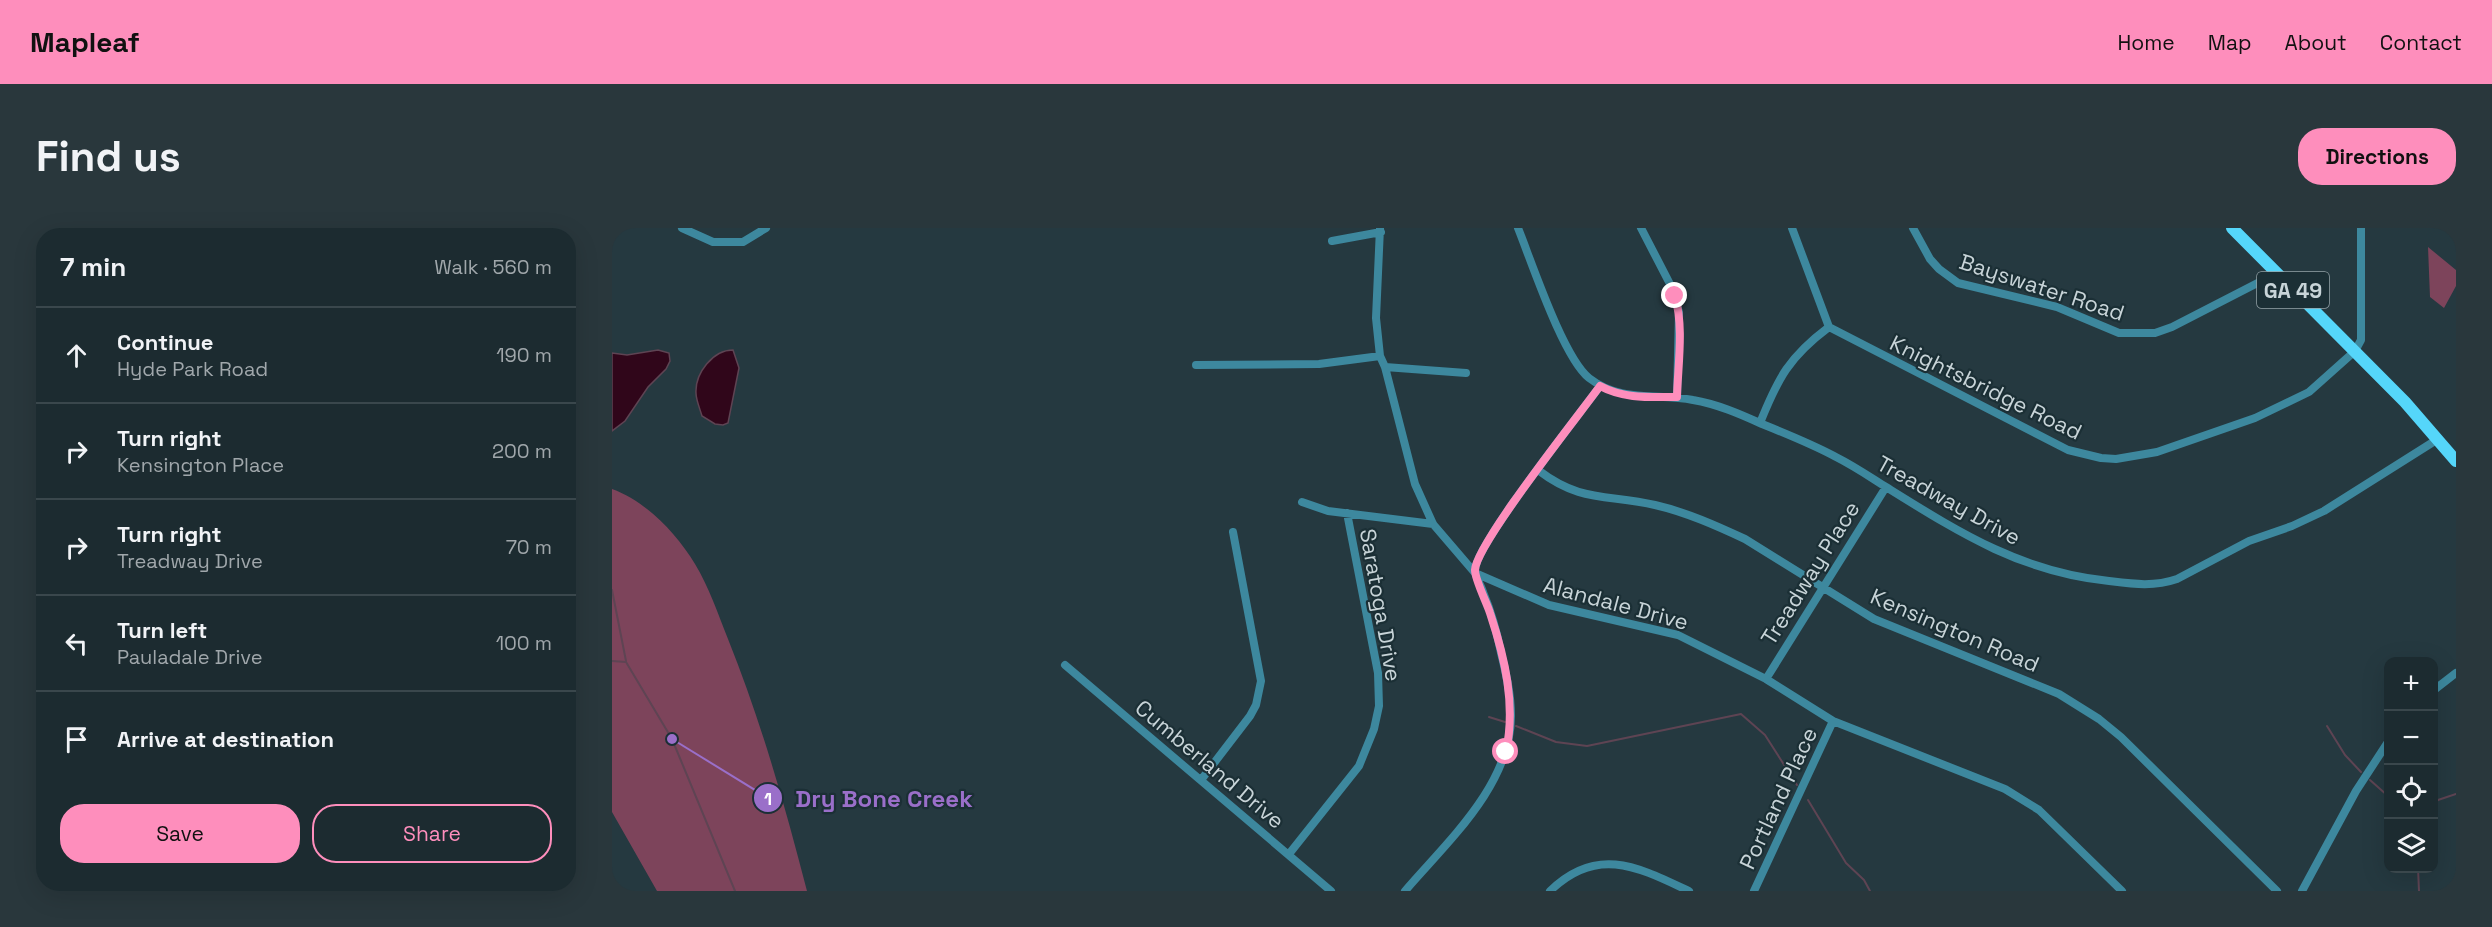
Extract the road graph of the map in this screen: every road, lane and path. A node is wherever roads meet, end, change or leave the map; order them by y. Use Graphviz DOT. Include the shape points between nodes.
graph roads {
  1 [pos="682,228"];
  2 [pos="766,228"];
  3 [pos="1518,228"];
  4 [pos="1641,228"];
  5 [pos="1791,228"];
  6 [pos="1913,228"];
  7 [pos="2233,228"];
  8 [pos="2361,228"];
  9 [pos="1381,230"];
  10 [pos="1332,241"];
  11 [pos="2277,273"];
  12 [pos="1829,327"];
  13 [pos="2355,351"];
  14 [pos="1380,356"];
  15 [pos="1196,365"];
  16 [pos="1385,367"];
  17 [pos="1466,373"];
  18 [pos="1600,386"];
  19 [pos="1677,397"];
  20 [pos="1760,423"];
  21 [pos="2438,439"];
  22 [pos="2456,461"];
  23 [pos="1538,470"];
  24 [pos="1886,487"];
  25 [pos="1302,502"];
  26 [pos="1347,513"];
  27 [pos="1433,524"];
  28 [pos="1233,532"];
  29 [pos="1475,573"];
  30 [pos="1824,586"];
  31 [pos="1065,665"];
  32 [pos="2456,673"];
  33 [pos="1766,679"];
  34 [pos="2438,686"];
  35 [pos="1833,721"];
  36 [pos="2384,748"];
  37 [pos="1201,780"];
  38 [pos="1288,854"];
  39 [pos="1331,891"];
  40 [pos="1405,891"];
  41 [pos="1550,891"];
  42 [pos="1689,891"];
  43 [pos="1754,891"];
  44 [pos="2121,891"];
  45 [pos="2277,891"];
  46 [pos="2302,891"];
  1 -- 2 [label="street" via="713,242 743,242"];
  3 -- 18 [label="street, Treadway Drive" via="1569,353 1582,372"];
  4 -- 19 [label="street" via="1670,284 1679,312"];
  5 -- 12 [label="street"];
  6 -- 11 [label="street, Bayswater Road" via="1930,259 1958,283 2057,307 2119,333 2155,333 2172,327"];
  7 -- 11 [label="main road, GA 49"];
  8 -- 13 [label="street" via="2362,320 2361,340"];
  9 -- 10 [label="street"];
  9 -- 14 [label="street, Alandale Drive" via="1376,318"];
  11 -- 13 [label="main road, GA 49"];
  12 -- 13 [label="street, Knightsbridge Road" via="2068,450 2101,458 2130,458 2157,452 2255,418 2309,392"];
  12 -- 20 [label="street" via="1794,357 1780,376"];
  13 -- 21 [label="main road, GA 49"];
  14 -- 15 [label="street" via="1319,364"];
  14 -- 16 [label="street, Alandale Drive"];
  16 -- 17 [label="street"];
  16 -- 27 [label="street, Alandale Drive" via="1409,465"];
  18 -- 19 [label="street, Treadway Drive" via="1634,397"];
  18 -- 23 [label="street"];
  19 -- 20 [label="street, Treadway Drive" via="1718,406"];
  20 -- 24 [label="street, Treadway Drive" via="1836,457"];
  21 -- 22 [label="main road, GA 49"];
  21 -- 24 [label="street, Treadway Drive" via="2307,521 2249,541 2176,579 2153,585 2063,575 2034,566 2003,554"];
  23 -- 29 [label="street" via="1486,544"];
  23 -- 30 [label="street, Kensington Road" via="1569,490 1656,505 1722,529"];
  24 -- 30 [label="street, Treadway Place"];
  25 -- 26 [label="street" via="1318,510"];
  26 -- 27 [label="street"];
  26 -- 38 [label="street, Saratoga Drive" via="1378,673 1378,706 1374,729 1359,766"];
  27 -- 29 [label="street, Alandale Drive"];
  28 -- 37 [label="street" via="1261,681 1250,717"];
  29 -- 33 [label="street, Alandale Drive" via="1549,605 1669,631"];
  29 -- 40 [label="street" via="1507,676 1510,734 1500,769 1489,789"];
  30 -- 33 [label="street, Treadway Place"];
  30 -- 45 [label="street, Kensington Road" via="1874,618 2078,704 2121,737"];
  31 -- 37 [label="street, Cumberland Drive"];
  32 -- 34 [label="street"];
  33 -- 35 [label="street, Alandale Drive"];
  35 -- 43 [label="street, Portland Place"];
  35 -- 44 [label="street, Alandale Drive" via="2023,799"];
  36 -- 46 [label="street" via="2356,790"];
  37 -- 38 [label="street, Cumberland Drive"];
  38 -- 39 [label="street, Cumberland Drive"];
  41 -- 42 [label="street" via="1578,871 1606,864 1632,866"];
}
